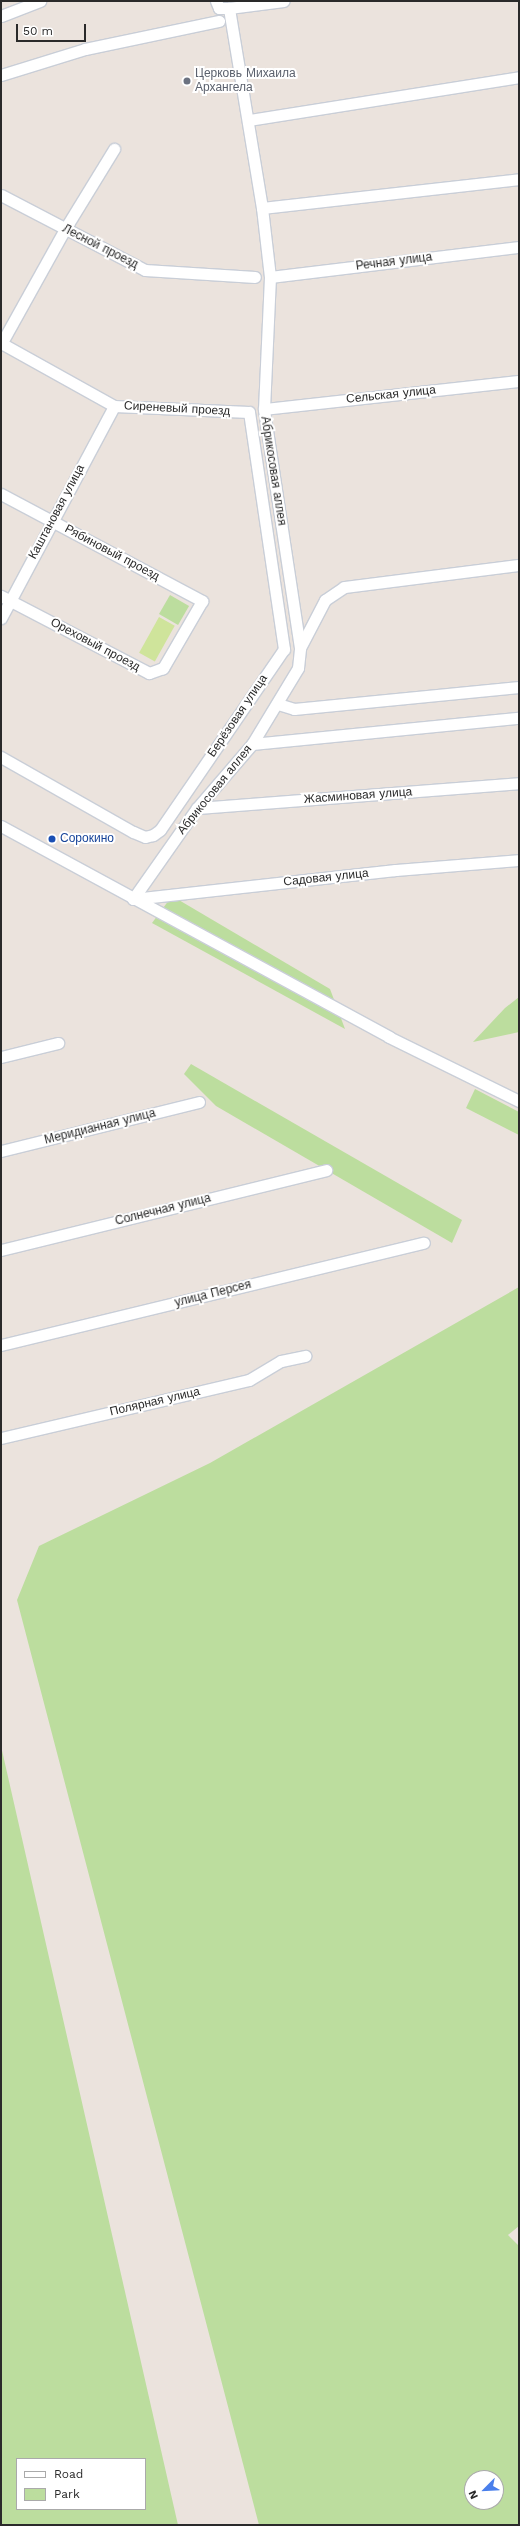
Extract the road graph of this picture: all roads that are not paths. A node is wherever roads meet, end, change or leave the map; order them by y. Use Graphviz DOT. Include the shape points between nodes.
graph roads {
  1 [pos="40,1"];
  2 [pos="216,1"];
  3 [pos="284,1"];
  4 [pos="228,8"];
  5 [pos="1,16"];
  6 [pos="219,21"];
  7 [pos="1,75"];
  8 [pos="519,77"];
  9 [pos="248,120"];
  10 [pos="114,149"];
  11 [pos="519,179"];
  12 [pos="1,195"];
  13 [pos="262,208"];
  14 [pos="65,229"];
  15 [pos="519,247"];
  16 [pos="255,277"];
  17 [pos="270,277"];
  18 [pos="1,343"];
  19 [pos="519,382"];
  20 [pos="114,406"];
  21 [pos="264,409"];
  22 [pos="249,412"];
  23 [pos="1,494"];
  24 [pos="52,522"];
  25 [pos="519,565"];
  26 [pos="5,598"];
  27 [pos="202,601"];
  28 [pos="1,618"];
  29 [pos="300,648"];
  30 [pos="519,687"];
  31 [pos="278,704"];
  32 [pos="519,718"];
  33 [pos="252,744"];
  34 [pos="1,757"];
  35 [pos="519,783"];
  36 [pos="197,808"];
  37 [pos="1,826"];
  38 [pos="519,860"];
  39 [pos="133,899"];
  40 [pos="58,1043"];
  41 [pos="1,1057"];
  42 [pos="199,1102"];
  43 [pos="519,1102"];
  44 [pos="1,1151"];
  45 [pos="326,1170"];
  46 [pos="424,1243"];
  47 [pos="1,1250"];
  48 [pos="1,1345"];
  49 [pos="305,1356"];
  50 [pos="1,1438"];
  1 -- 5 [label="street"];
  2 -- 4 [label="street" via="219,8"];
  3 -- 4 [label="street"];
  4 -- 9 [label="street, Абрикосовая аллея"];
  6 -- 7 [label="street" via="85,49"];
  8 -- 9 [label="street"];
  9 -- 13 [label="street, Абрикосовая аллея"];
  10 -- 14 [label="street"];
  11 -- 13 [label="street"];
  12 -- 14 [label="street, Лесной проезд"];
  13 -- 17 [label="street, Абрикосовая аллея"];
  14 -- 16 [label="street, Лесной проезд" via="145,270"];
  14 -- 18 [label="street"];
  15 -- 17 [label="street, Речная улица"];
  17 -- 21 [label="street, Абрикосовая аллея"];
  18 -- 20 [label="street, Сиреневый проезд"];
  19 -- 21 [label="street, Сельская улица"];
  20 -- 22 [label="street, Сиреневый проезд"];
  20 -- 24 [label="street, Каштановая улица"];
  21 -- 29 [label="street, Абрикосовая аллея"];
  22 -- 34 [label="street, Берёзовая улица" via="284,649 160,830 145,837 133,832"];
  23 -- 24 [label="street, Рябиновый проезд"];
  24 -- 26 [label="street, Каштановая улица"];
  24 -- 27 [label="street, Рябиновый проезд"];
  25 -- 29 [label="street" via="344,587 325,600"];
  26 -- 27 [label="street, Ореховый проезд" via="149,673 163,668"];
  26 -- 28 [label="street, Каштановая улица"];
  29 -- 31 [label="street, Абрикосовая аллея" via="298,668"];
  30 -- 31 [label="street" via="294,709"];
  31 -- 33 [label="street, Абрикосовая аллея"];
  32 -- 33 [label="street"];
  33 -- 36 [label="street, Абрикосовая аллея"];
  35 -- 36 [label="street, Жасминовая улица"];
  36 -- 39 [label="street, Абрикосовая аллея"];
  37 -- 39 [label="street"];
  38 -- 39 [label="street, Садовая улица" via="395,870"];
  39 -- 43 [label="street" via="389,1037"];
  40 -- 41 [label="street"];
  42 -- 44 [label="street, Меридианная улица"];
  45 -- 47 [label="street, Солнечная улица"];
  46 -- 48 [label="street, улица Персея"];
  49 -- 50 [label="street, Полярная улица" via="282,1362 249,1380"];
}
